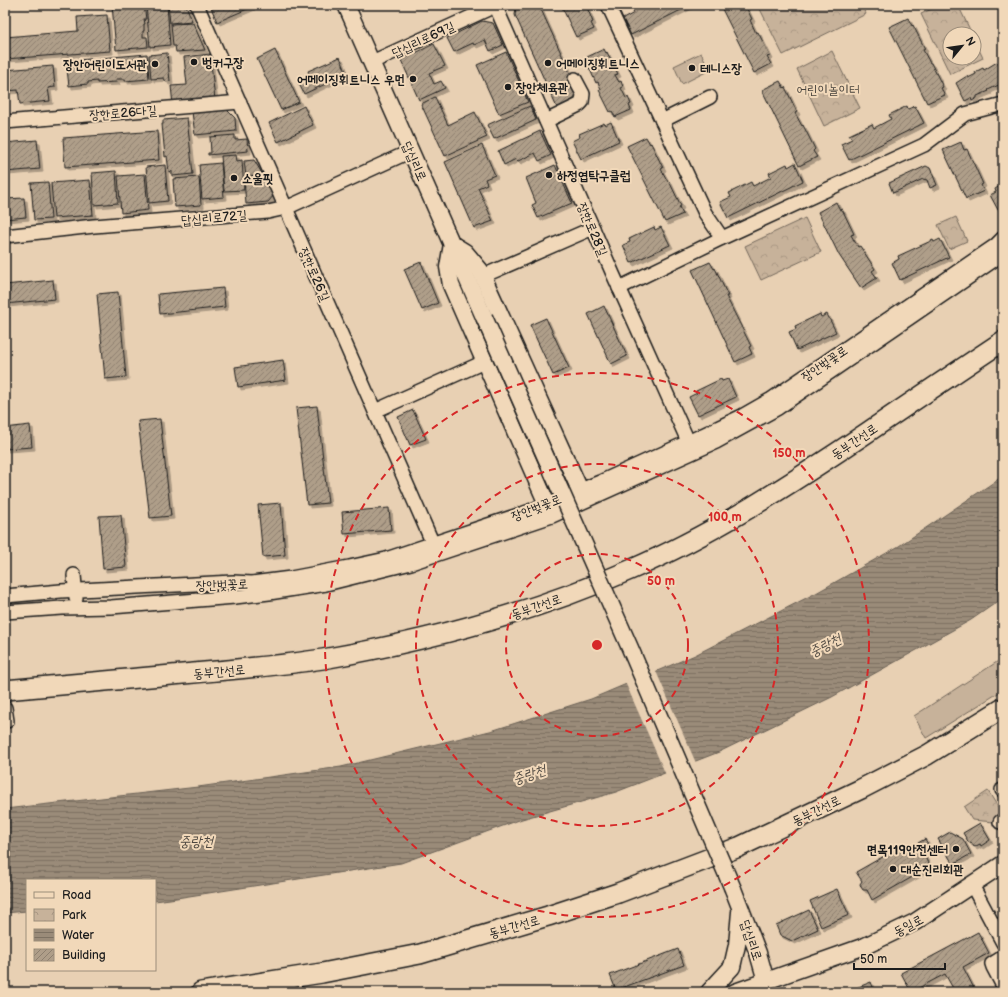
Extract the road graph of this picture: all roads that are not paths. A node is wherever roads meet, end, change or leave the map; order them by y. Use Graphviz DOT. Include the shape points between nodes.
graph roads {
  1 [pos="197,5"];
  2 [pos="346,5"];
  3 [pos="496,5"];
  4 [pos="608,5"];
  5 [pos="372,62"];
  6 [pos="576,79"];
  7 [pos="710,98"];
  8 [pos="240,102"];
  9 [pos="1003,104"];
  10 [pos="546,121"];
  11 [pos="662,121"];
  12 [pos="5,122"];
  13 [pos="411,151"];
  14 [pos="286,208"];
  15 [pos="593,228"];
  16 [pos="5,236"];
  17 [pos="722,238"];
  18 [pos="1003,238"];
  19 [pos="452,244"];
  20 [pos="1003,254"];
  21 [pos="483,276"];
  22 [pos="620,288"];
  23 [pos="1003,341"];
  24 [pos="484,362"];
  25 [pos="375,411"];
  26 [pos="691,448"];
  27 [pos="580,490"];
  28 [pos="547,504"];
  29 [pos="433,544"];
  30 [pos="74,575"];
  31 [pos="75,590"];
  32 [pos="5,596"];
  33 [pos="77,607"];
  34 [pos="5,612"];
  35 [pos="5,690"];
  36 [pos="1003,708"];
  37 [pos="1003,864"];
  38 [pos="972,885"];
  39 [pos="740,906"];
  40 [pos="1003,943"];
  41 [pos="1003,957"];
  42 [pos="1003,986"];
  43 [pos="768,987"];
  44 [pos="200,992"];
  45 [pos="709,992"];
  46 [pos="735,992"];
  1 -- 8 [label="street, 장한로26길"];
  2 -- 5 [label="main road, 답십리로"];
  3 -- 5 [label="street, 답십리로69길"];
  3 -- 10 [label="street, 장한로28길"];
  4 -- 11 [label="street"];
  5 -- 13 [label="main road, 답십리로"];
  6 -- 10 [label="street" via="583,94 582,102"];
  7 -- 11 [label="street"];
  8 -- 12 [label="street, 장한로26다길"];
  8 -- 14 [label="street, 장한로26길"];
  9 -- 17 [label="street" via="965,114 924,145"];
  10 -- 15 [label="street, 장한로28길"];
  11 -- 17 [label="street" via="705,213"];
  13 -- 14 [label="street, 답십리로72길"];
  13 -- 19 [label="main road, 답십리로"];
  14 -- 16 [label="street, 답십리로72길" via="268,212"];
  14 -- 25 [label="street, 장한로26길"];
  15 -- 21 [label="street"];
  15 -- 22 [label="street, 장한로28길"];
  17 -- 22 [label="street"];
  18 -- 26 [label="street, 장안벚꽃로" via="770,400"];
  19 -- 21 [label="main road" via="471,258"];
  19 -- 24 [label="main road" via="448,267 450,280"];
  19 -- 39 [label="main road, 답십리로, bridge" via="633,655"];
  20 -- 26 [label="street, 장안벚꽃로" via="778,408 716,442"];
  21 -- 27 [label="main road"];
  22 -- 26 [label="street, 장한로28길"];
  23 -- 35 [label="highway, 동부간선로" via="844,448 749,508 683,545 631,570 518,613 389,647 321,659"];
  24 -- 25 [label="street"];
  24 -- 28 [label="main road"];
  25 -- 29 [label="street, 장한로26길"];
  26 -- 27 [label="street, 장안벚꽃로"];
  26 -- 33 [label="street, 장안벚꽃로" via="552,516 387,570 326,584 269,593 111,607"];
  27 -- 28 [label="street, 장안벚꽃로"];
  28 -- 29 [label="street, 장안벚꽃로"];
  29 -- 31 [label="street, 장안벚꽃로" via="364,564 291,578 252,583"];
  30 -- 31 [label="street"];
  31 -- 32 [label="street, 장안벚꽃로"];
  31 -- 33 [label="street"];
  33 -- 34 [label="street, 장안벚꽃로"];
  36 -- 44 [label="highway, 동부간선로" via="926,755 854,792 739,847 618,893 420,954 322,973"];
  37 -- 38 [label="main road, 동일로"];
  38 -- 40 [label="street"];
  38 -- 43 [label="main road, 동일로" via="915,922"];
  39 -- 43 [label="main road, 답십리로"];
  39 -- 45 [label="main road" via="737,945 732,967"];
  41 -- 42 [label="street" via="992,964"];
  43 -- 46 [label="main road, 동일로"];
}
